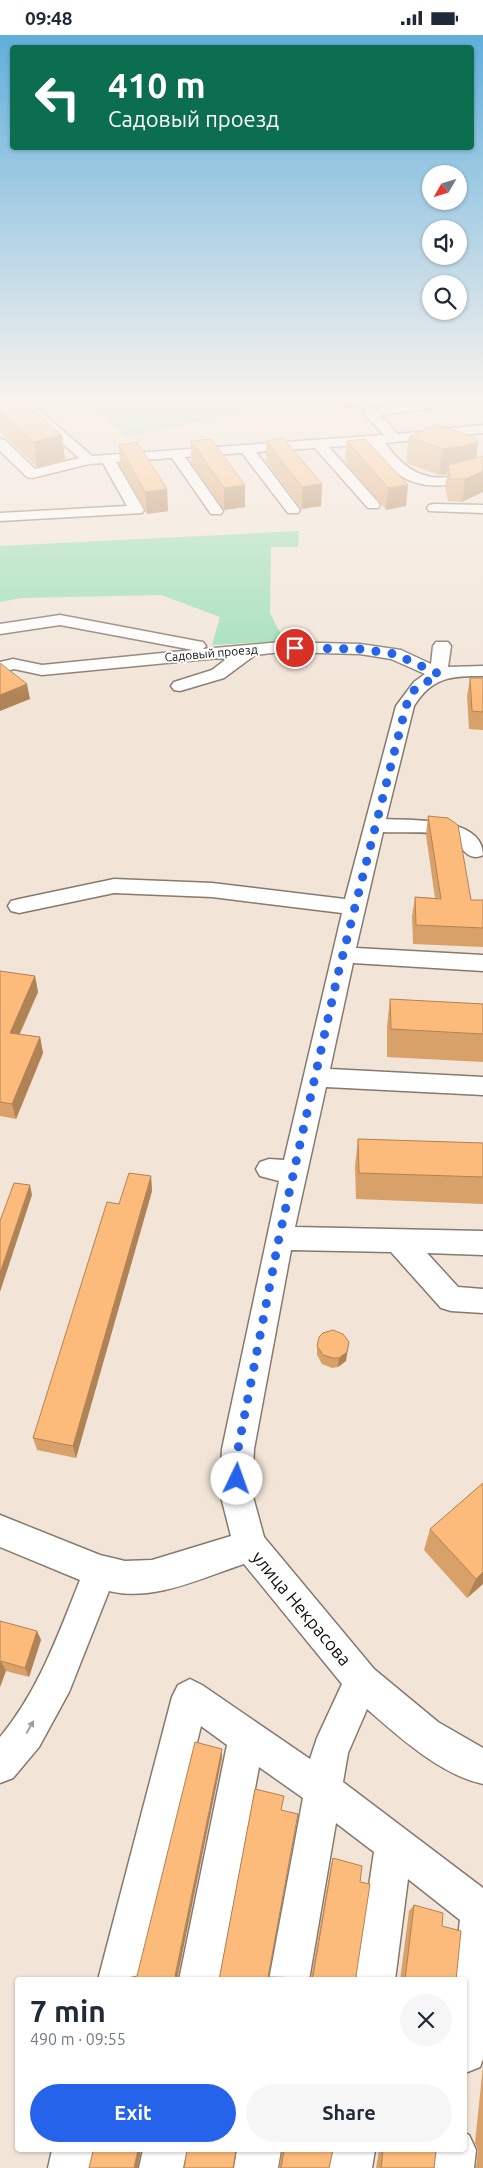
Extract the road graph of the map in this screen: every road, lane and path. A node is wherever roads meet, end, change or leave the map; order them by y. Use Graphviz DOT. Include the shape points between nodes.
graph roads {
  1 [pos="132,502"];
  2 [pos="209,502"];
  3 [pos="286,502"];
  4 [pos="370,502"];
  5 [pos="373,505"];
  6 [pos="434,508"];
  7 [pos="483,509"];
  8 [pos="293,510"];
  9 [pos="216,511"];
  10 [pos="0,517"];
  11 [pos="0,629"];
  12 [pos="442,646"];
  13 [pos="251,649"];
  14 [pos="227,652"];
  15 [pos="0,669"];
  16 [pos="483,671"];
  17 [pos="439,674"];
  18 [pos="180,686"];
  19 [pos="375,825"];
  20 [pos="474,851"];
  21 [pos="19,906"];
  22 [pos="354,907"];
  23 [pos="343,955"];
  24 [pos="483,963"];
  25 [pos="316,1077"];
  26 [pos="483,1086"];
  27 [pos="279,1238"];
  28 [pos="398,1241"];
  29 [pos="483,1243"];
  30 [pos="483,1301"];
  31 [pos="0,1531"];
  32 [pos="250,1547"];
  33 [pos="100,1572"];
  34 [pos="362,1681"];
  35 [pos="247,1737"];
  36 [pos="0,1765"];
  37 [pos="483,1767"];
  38 [pos="322,1789"];
  39 [pos="394,1844"];
  40 [pos="119,1977"];
  41 [pos="200,1977"];
  42 [pos="290,1977"];
  43 [pos="375,1977"];
  44 [pos="467,2034"];
  45 [pos="74,2152"];
  46 [pos="165,2152"];
  47 [pos="259,2152"];
  48 [pos="353,2152"];
  49 [pos="454,2152"];
  50 [pos="70,2168"];
  51 [pos="161,2168"];
  52 [pos="256,2168"];
  53 [pos="350,2168"];
  54 [pos="452,2168"];
  1 -- 10 [label="street" via="137,510"];
  2 -- 9 [label="street"];
  3 -- 8 [label="street"];
  4 -- 5 [label="street"];
  6 -- 7 [label="street"];
  11 -- 14 [label="street" via="60,621"];
  12 -- 17 [label="street"];
  13 -- 14 [label="street, Садовый проезд"];
  13 -- 17 [label="street, Садовый проезд" via="360,649 395,654"];
  13 -- 18 [label="street" via="218,674"];
  14 -- 15 [label="street, Садовый проезд" via="42,670 13,663"];
  16 -- 17 [label="street"];
  17 -- 19 [label="street, улица Некрасова" via="413,691 406,706"];
  19 -- 20 [label="street" via="457,831"];
  19 -- 22 [label="street, улица Некрасова"];
  21 -- 22 [label="street" via="114,886 212,890"];
  22 -- 23 [label="street, улица Некрасова"];
  23 -- 24 [label="street"];
  23 -- 25 [label="street, улица Некрасова"];
  25 -- 26 [label="street"];
  25 -- 27 [label="street, улица Некрасова" via="282,1171"];
  27 -- 28 [label="street"];
  27 -- 32 [label="street, улица Некрасова" via="238,1449 236,1493"];
  28 -- 29 [label="street"];
  28 -- 30 [label="street" via="451,1299"];
  31 -- 33 [label="street"];
  32 -- 33 [label="street" via="152,1577 125,1578"];
  32 -- 34 [label="street, улица Некрасова"];
  36 -- 33 [label="street, one-way" via="26,1734 57,1680"];
  34 -- 37 [label="street, улица Некрасова" via="425,1735"];
  34 -- 38 [label="street" via="330,1751"];
  35 -- 38 [label="street"];
  35 -- 40 [label="street" via="190,1697"];
  35 -- 41 [label="street"];
  38 -- 39 [label="street"];
  38 -- 42 [label="street"];
  39 -- 43 [label="street"];
  39 -- 44 [label="street" via="481,1911"];
  45 -- 50 [label="street"];
  46 -- 51 [label="street"];
  47 -- 52 [label="street"];
  48 -- 53 [label="street"];
  49 -- 54 [label="street"];
}
